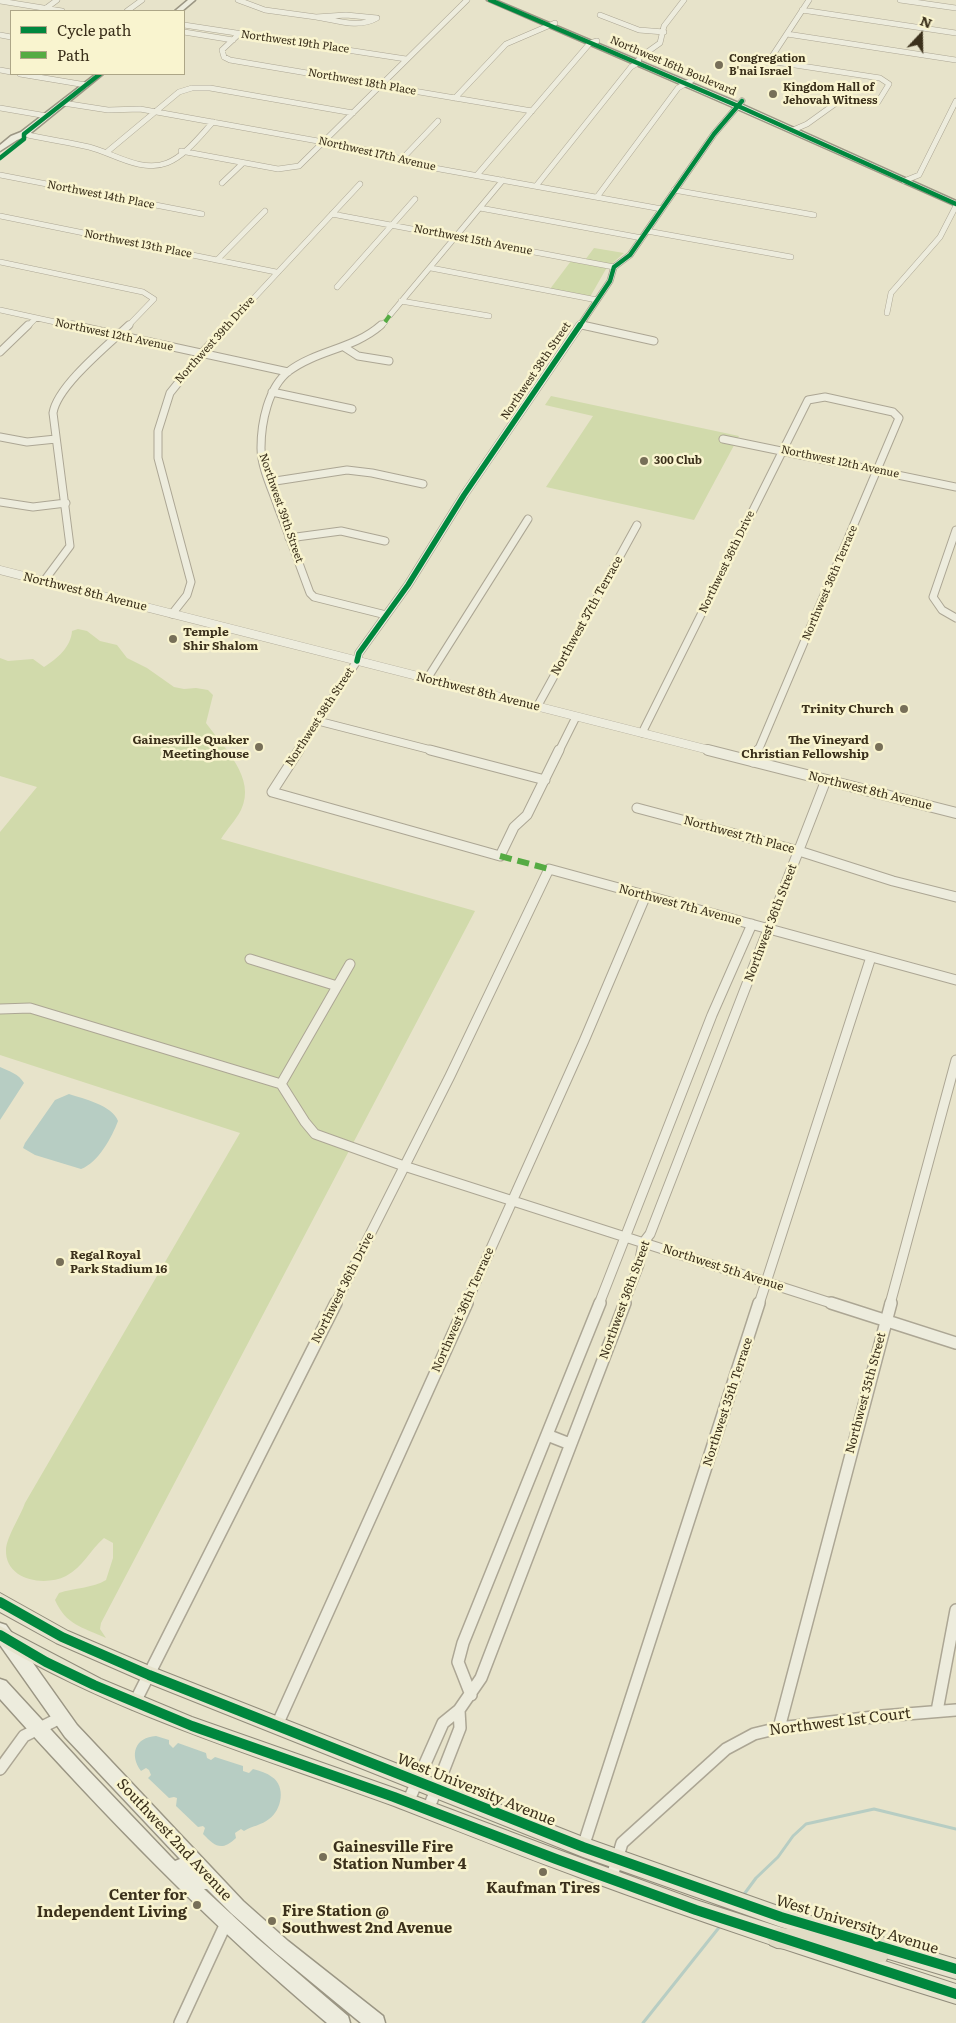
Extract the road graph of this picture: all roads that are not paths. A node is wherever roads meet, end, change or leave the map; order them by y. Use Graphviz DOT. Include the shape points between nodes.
graph roads {
  1 [pos="57,0"];
  2 [pos="142,0"];
  3 [pos="192,0"];
  4 [pos="238,0"];
  5 [pos="467,0"];
  6 [pos="490,0"];
  7 [pos="502,0"];
  8 [pos="683,0"];
  9 [pos="809,0"];
  10 [pos="900,0"];
  11 [pos="0,1"];
  12 [pos="45,8"];
  13 [pos="956,8"];
  14 [pos="56,10"];
  15 [pos="129,10"];
  16 [pos="179,10"];
  17 [pos="802,10"];
  18 [pos="600,15"];
  19 [pos="316,17"];
  20 [pos="552,24"];
  21 [pos="185,25"];
  22 [pos="185,32"];
  23 [pos="664,32"];
  24 [pos="956,33"];
  25 [pos="239,34"];
  26 [pos="787,34"];
  27 [pos="233,40"];
  28 [pos="593,42"];
  29 [pos="406,59"];
  30 [pos="956,60"];
  31 [pos="638,61"];
  32 [pos="26,75"];
  33 [pos="99,75"];
  34 [pos="689,82"];
  35 [pos="86,85"];
  36 [pos="380,86"];
  37 [pos="192,88"];
  38 [pos="455,98"];
  39 [pos="956,101"];
  40 [pos="63,103"];
  41 [pos="740,104"];
  42 [pos="0,108"];
  43 [pos="532,111"];
  44 [pos="156,112"];
  45 [pos="954,112"];
  46 [pos="353,113"];
  47 [pos="47,116"];
  48 [pos="438,121"];
  49 [pos="213,122"];
  50 [pos="796,129"];
  51 [pos="24,134"];
  52 [pos="324,142"];
  53 [pos="0,149"];
  54 [pos="181,151"];
  55 [pos="107,152"];
  56 [pos="0,158"];
  57 [pos="402,159"];
  58 [pos="243,163"];
  59 [pos="0,175"];
  60 [pos="477,175"];
  61 [pos="908,179"];
  62 [pos="503,180"];
  63 [pos="222,183"];
  64 [pos="360,184"];
  65 [pos="536,186"];
  66 [pos="674,190"];
  67 [pos="597,197"];
  68 [pos="956,198"];
  69 [pos="415,199"];
  70 [pos="956,205"];
  71 [pos="480,208"];
  72 [pos="662,209"];
  73 [pos="264,211"];
  74 [pos="202,214"];
  75 [pos="332,214"];
  76 [pos="814,215"];
  77 [pos="0,216"];
  78 [pos="392,225"];
  79 [pos="647,230"];
  80 [pos="456,237"];
  81 [pos="642,238"];
  82 [pos="790,257"];
  83 [pos="217,260"];
  84 [pos="0,262"];
  85 [pos="614,267"];
  86 [pos="431,268"];
  87 [pos="276,272"];
  88 [pos="337,287"];
  89 [pos="597,300"];
  90 [pos="402,301"];
  91 [pos="0,310"];
  92 [pos="887,312"];
  93 [pos="390,315"];
  94 [pos="489,316"];
  95 [pos="36,318"];
  96 [pos="385,322"];
  97 [pos="580,325"];
  98 [pos="119,335"];
  99 [pos="654,341"];
  100 [pos="344,347"];
  101 [pos="0,352"];
  102 [pos="202,354"];
  103 [pos="389,361"];
  104 [pos="288,372"];
  105 [pos="272,392"];
  106 [pos="818,396"];
  107 [pos="352,409"];
  108 [pos="0,437"];
  109 [pos="56,439"];
  110 [pos="723,439"];
  111 [pos="782,450"];
  112 [pos="878,470"];
  113 [pos="270,482"];
  114 [pos="423,484"];
  115 [pos="956,487"];
  116 [pos="0,502"];
  117 [pos="66,503"];
  118 [pos="528,519"];
  119 [pos="637,525"];
  120 [pos="956,530"];
  121 [pos="289,538"];
  122 [pos="385,540"];
  123 [pos="953,548"];
  124 [pos="0,570"];
  125 [pos="44,581"];
  126 [pos="937,605"];
  127 [pos="172,614"];
  128 [pos="386,615"];
  129 [pos="956,618"];
  130 [pos="357,661"];
  131 [pos="426,679"];
  132 [pos="537,707"];
  133 [pos="576,716"];
  134 [pos="318,721"];
  135 [pos="642,733"];
  136 [pos="753,762"];
  137 [pos="545,780"];
  138 [pos="826,780"];
  139 [pos="636,808"];
  140 [pos="956,813"];
  141 [pos="799,851"];
  142 [pos="549,869"];
  143 [pos="646,895"];
  144 [pos="956,897"];
  145 [pos="752,924"];
  146 [pos="770,929"];
  147 [pos="871,957"];
  148 [pos="250,959"];
  149 [pos="350,964"];
  150 [pos="956,980"];
  151 [pos="337,986"];
  152 [pos="0,1009"];
  153 [pos="956,1060"];
  154 [pos="281,1084"];
  155 [pos="404,1166"];
  156 [pos="511,1201"];
  157 [pos="625,1237"];
  158 [pos="643,1243"];
  159 [pos="766,1282"];
  160 [pos="885,1320"];
  161 [pos="956,1343"];
  162 [pos="547,1435"];
  163 [pos="570,1444"];
  164 [pos="0,1602"];
  165 [pos="956,1610"];
  166 [pos="3,1636"];
  167 [pos="149,1675"];
  168 [pos="0,1687"];
  169 [pos="471,1695"];
  170 [pos="134,1704"];
  171 [pos="458,1710"];
  172 [pos="956,1710"];
  173 [pos="936,1711"];
  174 [pos="62,1717"];
  175 [pos="277,1725"];
  176 [pos="779,1728"];
  177 [pos="37,1729"];
  178 [pos="0,1769"];
  179 [pos="416,1781"];
  180 [pos="437,1789"];
  181 [pos="408,1802"];
  182 [pos="428,1810"];
  183 [pos="583,1847"];
  184 [pos="153,1850"];
  185 [pos="617,1860"];
  186 [pos="210,1879"];
  187 [pos="611,1880"];
  188 [pos="237,1907"];
  189 [pos="225,1923"];
  190 [pos="777,1938"];
  191 [pos="882,1947"];
  192 [pos="956,1969"];
  193 [pos="956,1994"];
  194 [pos="180,2023"];
  195 [pos="341,2023"];
  196 [pos="376,2023"];
  1 -- 12 [label="street"];
  2 -- 15 [label="street"];
  3 -- 16 [label="main road"];
  4 -- 19 [label="street" via="265,10"];
  5 -- 29 [label="street"];
  6 -- 20 [label="main road, Northwest 16th Boulevard"];
  7 -- 20 [label="main road, Northwest 16th Boulevard"];
  8 -- 23 [label="street" via="666,21"];
  9 -- 17 [label="street"];
  10 -- 13 [label="street"];
  11 -- 12 [label="street"];
  12 -- 14 [label="street"];
  17 -- 24 [label="street"];
  17 -- 26 [label="street"];
  18 -- 23 [label="street" via="639,30"];
  19 -- 19 [label="street" via="346,15 377,18 369,23 359,23"];
  20 -- 28 [label="main road, Northwest 16th Boulevard"];
  20 -- 38 [label="street" via="506,44"];
  21 -- 25 [label="street, Northwest 19th Place"];
  22 -- 27 [label="street, Northwest 19th Place"];
  23 -- 31 [label="street" via="660,43"];
  25 -- 27 [label="street, Northwest 18th Place"];
  25 -- 29 [label="street, Northwest 19th Place"];
  26 -- 30 [label="street"];
  26 -- 50 [label="street" via="769,60 880,78 889,84 878,102 839,101"];
  27 -- 36 [label="street, Northwest 18th Place" via="222,50 224,57 230,60"];
  28 -- 31 [label="main road, Northwest 16th Boulevard"];
  28 -- 43 [label="street"];
  29 -- 36 [label="street"];
  31 -- 34 [label="main road, Northwest 16th Boulevard"];
  31 -- 65 [label="street"];
  32 -- 35 [label="street"];
  33 -- 35 [label="main road"];
  34 -- 41 [label="main road, Northwest 16th Boulevard"];
  34 -- 67 [label="street" via="678,88"];
  35 -- 40 [label="main road"];
  36 -- 38 [label="street, Northwest 18th Place"];
  36 -- 46 [label="street"];
  37 -- 44 [label="street" via="179,92"];
  37 -- 46 [label="street" via="210,88"];
  38 -- 43 [label="street, Northwest 18th Place"];
  39 -- 45 [label="street"];
  40 -- 44 [label="street, Northwest 17th Avenue" via="108,110 135,108"];
  40 -- 47 [label="main road"];
  41 -- 50 [label="main road, Northwest 16th Boulevard"];
  41 -- 66 [label="street, Northwest 38th Street"];
  42 -- 47 [label="street"];
  43 -- 60 [label="street"];
  44 -- 49 [label="street, Northwest 17th Avenue"];
  44 -- 55 [label="street"];
  45 -- 61 [label="street" via="919,175"];
  46 -- 52 [label="street"];
  47 -- 51 [label="main road"];
  48 -- 57 [label="street"];
  49 -- 52 [label="street, Northwest 17th Avenue"];
  49 -- 54 [label="street"];
  50 -- 61 [label="main road, Northwest 16th Boulevard"];
  51 -- 53 [label="main road"];
  51 -- 55 [label="street"];
  51 -- 56 [label="main road" via="24,139"];
  52 -- 57 [label="street, Northwest 17th Avenue"];
  52 -- 58 [label="street" via="295,168 278,169"];
  54 -- 55 [label="street" via="166,163 148,165"];
  54 -- 58 [label="street"];
  57 -- 60 [label="street, Northwest 17th Avenue"];
  58 -- 63 [label="street"];
  59 -- 74 [label="street, Northwest 14th Place"];
  60 -- 62 [label="street, Northwest 17th Avenue"];
  61 -- 68 [label="main road, Northwest 16th Boulevard"];
  61 -- 70 [label="main road, Northwest 16th Boulevard"];
  62 -- 65 [label="street, Northwest 17th Avenue"];
  62 -- 71 [label="street"];
  64 -- 75 [label="street, Northwest 39th Drive"];
  65 -- 67 [label="street, Northwest 17th Avenue"];
  66 -- 72 [label="street, Northwest 38th Street"];
  66 -- 76 [label="street"];
  67 -- 72 [label="street, Northwest 17th Avenue"];
  69 -- 78 [label="street"];
  70 -- 92 [label="street" via="940,237 891,293"];
  71 -- 80 [label="street"];
  71 -- 81 [label="street"];
  72 -- 79 [label="street, Northwest 38th Street"];
  73 -- 83 [label="street"];
  75 -- 78 [label="street, Northwest 15th Avenue"];
  75 -- 87 [label="street, Northwest 39th Drive"];
  77 -- 83 [label="street, Northwest 13th Place"];
  78 -- 80 [label="street, Northwest 15th Avenue"];
  78 -- 88 [label="street"];
  79 -- 81 [label="street, Northwest 38th Street"];
  79 -- 82 [label="street"];
  80 -- 85 [label="street, Northwest 15th Avenue"];
  80 -- 86 [label="street"];
  81 -- 85 [label="street, Northwest 38th Street" via="630,255"];
  83 -- 87 [label="street, Northwest 13th Place"];
  84 -- 98 [label="street" via="151,295 153,302"];
  85 -- 89 [label="street, Northwest 38th Street" via="610,281"];
  86 -- 89 [label="street"];
  86 -- 90 [label="street"];
  87 -- 102 [label="street, Northwest 39th Drive"];
  89 -- 97 [label="street, Northwest 38th Street"];
  90 -- 93 [label="street"];
  90 -- 94 [label="street"];
  91 -- 95 [label="street, Northwest 12th Avenue"];
  95 -- 98 [label="street, Northwest 12th Avenue"];
  95 -- 101 [label="street"];
  96 -- 100 [label="street, Northwest 39th Street" via="368,337"];
  97 -- 99 [label="street"];
  97 -- 128 [label="street, Northwest 38th Street"];
  98 -- 102 [label="street, Northwest 12th Avenue"];
  98 -- 109 [label="street" via="61,392 53,413"];
  100 -- 103 [label="street" via="352,354"];
  100 -- 104 [label="street, Northwest 39th Street" via="306,361"];
  102 -- 104 [label="street, Northwest 12th Avenue"];
  102 -- 127 [label="street, Northwest 39th Drive" via="170,393 158,431 158,458 191,582 187,595"];
  104 -- 105 [label="street, Northwest 39th Street"];
  105 -- 107 [label="street"];
  105 -- 113 [label="street, Northwest 39th Street" via="261,449"];
  106 -- 111 [label="street, Northwest 36th Drive" via="808,400"];
  106 -- 112 [label="street, Northwest 36th Terrace" via="896,414 899,418"];
  108 -- 109 [label="street" via="27,442"];
  109 -- 117 [label="street"];
  110 -- 111 [label="street, Northwest 12th Avenue"];
  111 -- 112 [label="street, Northwest 12th Avenue"];
  111 -- 135 [label="street, Northwest 36th Drive"];
  112 -- 115 [label="street, Northwest 12th Avenue"];
  112 -- 136 [label="street, Northwest 36th Terrace"];
  113 -- 114 [label="street" via="347,470"];
  113 -- 121 [label="street, Northwest 39th Street"];
  116 -- 117 [label="street" via="37,509"];
  117 -- 125 [label="street" via="70,546"];
  118 -- 131 [label="street"];
  119 -- 132 [label="street, Northwest 37th Terrace"];
  120 -- 123 [label="street"];
  121 -- 122 [label="street" via="341,531"];
  121 -- 128 [label="street, Northwest 39th Street" via="314,597"];
  123 -- 126 [label="street" via="933,594"];
  124 -- 125 [label="street, Northwest 8th Avenue"];
  125 -- 127 [label="street, Northwest 8th Avenue"];
  126 -- 129 [label="street"];
  127 -- 130 [label="street, Northwest 8th Avenue"];
  128 -- 130 [label="street, Northwest 38th Street" via="359,653"];
  130 -- 131 [label="street, Northwest 8th Avenue"];
  130 -- 134 [label="street, Northwest 38th Street"];
  131 -- 132 [label="street, Northwest 8th Avenue"];
  132 -- 133 [label="street, Northwest 8th Avenue"];
  133 -- 135 [label="street, Northwest 8th Avenue"];
  133 -- 137 [label="street"];
  134 -- 137 [label="street"];
  134 -- 137 [label="street, Northwest 38th Street" via="272,792 500,856"];
  135 -- 136 [label="street, Northwest 8th Avenue"];
  136 -- 138 [label="street, Northwest 8th Avenue"];
  138 -- 140 [label="street, Northwest 8th Avenue"];
  138 -- 141 [label="street, Northwest 36th Street"];
  139 -- 141 [label="street, Northwest 7th Place"];
  141 -- 144 [label="street, Northwest 7th Place"];
  141 -- 146 [label="street, Northwest 36th Street"];
  142 -- 143 [label="street, Northwest 7th Avenue"];
  142 -- 155 [label="street, Northwest 36th Drive"];
  143 -- 145 [label="street, Northwest 7th Avenue"];
  143 -- 156 [label="street, Northwest 36th Terrace"];
  145 -- 146 [label="street, Northwest 7th Avenue"];
  145 -- 157 [label="street" via="712,1015"];
  146 -- 147 [label="street, Northwest 7th Avenue"];
  146 -- 158 [label="street, Northwest 36th Street" via="650,1234"];
  147 -- 150 [label="street, Northwest 7th Avenue"];
  147 -- 159 [label="street, Northwest 35th Terrace"];
  148 -- 151 [label="street"];
  149 -- 151 [label="street"];
  151 -- 154 [label="street"];
  152 -- 154 [label="street" via="30,1008"];
  153 -- 160 [label="street, Northwest 35th Street"];
  154 -- 155 [label="street, Northwest 5th Avenue" via="315,1134"];
  155 -- 156 [label="street, Northwest 5th Avenue"];
  155 -- 167 [label="street, Northwest 36th Drive"];
  156 -- 157 [label="street, Northwest 5th Avenue"];
  156 -- 175 [label="street, Northwest 36th Terrace"];
  157 -- 158 [label="street, Northwest 5th Avenue"];
  157 -- 162 [label="street"];
  158 -- 159 [label="street, Northwest 5th Avenue"];
  158 -- 163 [label="street, Northwest 36th Street" via="639,1265"];
  159 -- 160 [label="street, Northwest 5th Avenue"];
  159 -- 183 [label="street, Northwest 35th Terrace"];
  160 -- 161 [label="street, Northwest 5th Avenue"];
  160 -- 176 [label="street, Northwest 35th Street"];
  162 -- 163 [label="street"];
  162 -- 169 [label="street" via="463,1643 458,1662"];
  163 -- 169 [label="street, Northwest 36th Street" via="481,1678"];
  164 -- 167 [label="main road, West University Avenue" via="62,1637"];
  165 -- 173 [label="street"];
  166 -- 170 [label="main road" via="46,1663"];
  166 -- 174 [label="main road, Southwest 2nd Avenue"];
  167 -- 170 [label="street, Northwest 36th Drive"];
  167 -- 175 [label="main road, West University Avenue"];
  168 -- 177 [label="main road, Southwest 2nd Avenue"];
  169 -- 171 [label="street, Northwest 36th Street"];
  170 -- 181 [label="main road"];
  171 -- 179 [label="street, Northwest 36th Street" via="443,1723"];
  171 -- 180 [label="street" via="460,1728"];
  172 -- 173 [label="street, Northwest 1st Court"];
  173 -- 176 [label="street, Northwest 1st Court"];
  174 -- 177 [label="street"];
  174 -- 186 [label="main road, Southwest 2nd Avenue"];
  175 -- 179 [label="main road, West University Avenue"];
  176 -- 185 [label="street, Northwest 1st Court" via="754,1734 726,1749 622,1843"];
  177 -- 178 [label="street" via="24,1736"];
  177 -- 184 [label="main road, Southwest 2nd Avenue"];
  179 -- 180 [label="main road, West University Avenue"];
  179 -- 181 [label="street, Northwest 36th Street"];
  180 -- 182 [label="street"];
  180 -- 183 [label="main road, West University Avenue"];
  181 -- 182 [label="main road"];
  182 -- 187 [label="main road"];
  183 -- 185 [label="main road, West University Avenue"];
  184 -- 186 [label="main road" via="161,1849 167,1853 194,1878"];
  184 -- 189 [label="main road, Southwest 2nd Avenue"];
  185 -- 187 [label="street, Northwest 1st Court"];
  185 -- 191 [label="main road, West University Avenue" via="781,1917"];
  186 -- 188 [label="main road, Southwest 2nd Avenue"];
  187 -- 190 [label="main road"];
  188 -- 189 [label="street"];
  188 -- 196 [label="main road, Southwest 2nd Avenue"];
  189 -- 194 [label="street"];
  189 -- 195 [label="main road, Southwest 2nd Avenue"];
  190 -- 191 [label="highway" via="820,1941 868,1955 879,1954"];
  190 -- 193 [label="main road"];
  191 -- 192 [label="main road, West University Avenue"];
}
